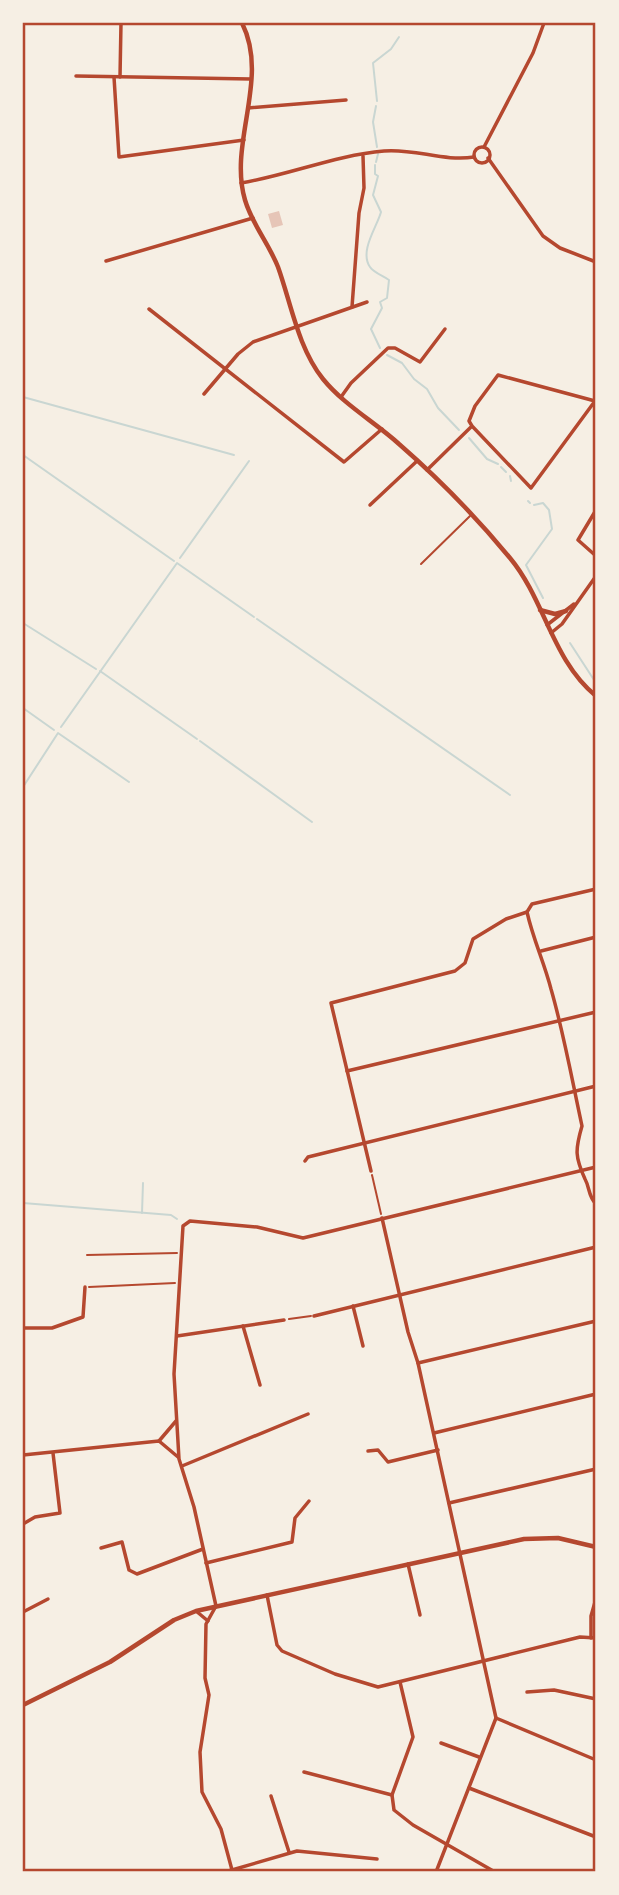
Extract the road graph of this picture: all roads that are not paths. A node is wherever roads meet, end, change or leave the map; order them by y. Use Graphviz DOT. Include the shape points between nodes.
graph roads {
  1 [pos="121,23"];
  2 [pos="242,23"];
  3 [pos="544,23"];
  4 [pos="76,76"];
  5 [pos="117,77"];
  6 [pos="251,79"];
  7 [pos="346,100"];
  8 [pos="248,108"];
  9 [pos="244,140"];
  10 [pos="484,147"];
  11 [pos="362,155"];
  12 [pos="474,157"];
  13 [pos="488,158"];
  14 [pos="242,183"];
  15 [pos="253,218"];
  16 [pos="106,261"];
  17 [pos="596,262"];
  18 [pos="367,302"];
  19 [pos="352,307"];
  20 [pos="149,309"];
  21 [pos="297,325"];
  22 [pos="445,330"];
  23 [pos="224,369"];
  24 [pos="204,394"];
  25 [pos="341,397"];
  26 [pos="472,426"];
  27 [pos="382,429"];
  28 [pos="417,461"];
  29 [pos="427,471"];
  30 [pos="370,505"];
  31 [pos="596,510"];
  32 [pos="470,516"];
  33 [pos="596,556"];
  34 [pos="421,564"];
  35 [pos="596,576"];
  36 [pos="576,603"];
  37 [pos="540,610"];
  38 [pos="566,611"];
  39 [pos="547,625"];
  40 [pos="551,633"];
  41 [pos="596,696"];
  42 [pos="596,889"];
  43 [pos="527,912"];
  44 [pos="596,937"];
  45 [pos="540,951"];
  46 [pos="596,1012"];
  47 [pos="558,1021"];
  48 [pos="347,1071"];
  49 [pos="596,1086"];
  50 [pos="574,1091"];
  51 [pos="365,1142"];
  52 [pos="305,1161"];
  53 [pos="596,1167"];
  54 [pos="371,1171"];
  55 [pos="579,1171"];
  56 [pos="596,1204"];
  57 [pos="382,1218"];
  58 [pos="596,1247"];
  59 [pos="85,1287"];
  60 [pos="400,1294"];
  61 [pos="353,1306"];
  62 [pos="314,1315"];
  63 [pos="284,1320"];
  64 [pos="596,1321"];
  65 [pos="243,1326"];
  66 [pos="23,1328"];
  67 [pos="177,1336"];
  68 [pos="363,1346"];
  69 [pos="418,1363"];
  70 [pos="260,1385"];
  71 [pos="596,1394"];
  72 [pos="308,1414"];
  73 [pos="176,1421"];
  74 [pos="434,1433"];
  75 [pos="159,1441"];
  76 [pos="438,1450"];
  77 [pos="368,1451"];
  78 [pos="53,1453"];
  79 [pos="23,1455"];
  80 [pos="179,1459"];
  81 [pos="182,1466"];
  82 [pos="596,1469"];
  83 [pos="309,1502"];
  84 [pos="449,1503"];
  85 [pos="23,1524"];
  86 [pos="596,1547"];
  87 [pos="101,1548"];
  88 [pos="203,1549"];
  89 [pos="460,1554"];
  90 [pos="206,1563"];
  91 [pos="408,1564"];
  92 [pos="267,1595"];
  93 [pos="48,1599"];
  94 [pos="595,1602"];
  95 [pos="216,1606"];
  96 [pos="197,1611"];
  97 [pos="23,1612"];
  98 [pos="420,1615"];
  99 [pos="208,1621"];
  100 [pos="594,1638"];
  101 [pos="483,1662"];
  102 [pos="400,1682"];
  103 [pos="527,1692"];
  104 [pos="596,1699"];
  105 [pos="23,1705"];
  106 [pos="496,1718"];
  107 [pos="441,1743"];
  108 [pos="479,1757"];
  109 [pos="596,1760"];
  110 [pos="304,1772"];
  111 [pos="469,1788"];
  112 [pos="271,1796"];
  113 [pos="392,1796"];
  114 [pos="596,1838"];
  115 [pos="447,1845"];
  116 [pos="289,1852"];
  117 [pos="377,1858"];
  118 [pos="232,1870"];
  119 [pos="225,1872"];
  120 [pos="436,1872"];
  121 [pos="495,1872"];
  1 -- 5 [label="street"];
  2 -- 6 [label="main road" via="250,44"];
  3 -- 10 [label="street"];
  4 -- 5 [label="street"];
  5 -- 6 [label="street"];
  5 -- 9 [label="street" via="119,157"];
  6 -- 8 [label="main road"];
  7 -- 8 [label="street"];
  8 -- 9 [label="main road"];
  9 -- 14 [label="main road"];
  10 -- 12 [label="street" via="477,149"];
  10 -- 13 [label="street"];
  11 -- 12 [label="street" via="388,150 459,160"];
  11 -- 14 [label="street"];
  11 -- 19 [label="street" via="364,188"];
  12 -- 13 [label="street" via="481,162"];
  13 -- 17 [label="street" via="543,236"];
  14 -- 15 [label="main road"];
  15 -- 16 [label="street"];
  15 -- 21 [label="main road" via="277,265"];
  18 -- 19 [label="street"];
  19 -- 21 [label="street"];
  20 -- 23 [label="street"];
  21 -- 23 [label="street" via="253,342"];
  21 -- 25 [label="main road" via="312,362"];
  22 -- 25 [label="street" via="420,362 388,348"];
  23 -- 24 [label="street"];
  23 -- 27 [label="street" via="344,462"];
  25 -- 27 [label="main road"];
  26 -- 26 [label="street" via="469,421 475,406 498,375 595,401 531,488"];
  26 -- 29 [label="street"];
  27 -- 28 [label="main road"];
  28 -- 29 [label="main road"];
  28 -- 30 [label="street"];
  29 -- 32 [label="main road"];
  31 -- 33 [label="street" via="578,540"];
  32 -- 34 [label="lane"];
  32 -- 37 [label="main road" via="510,558"];
  35 -- 36 [label="street"];
  36 -- 38 [label="street"];
  36 -- 40 [label="street"];
  37 -- 38 [label="main road"];
  37 -- 39 [label="main road"];
  38 -- 39 [label="street"];
  39 -- 40 [label="main road"];
  40 -- 41 [label="main road" via="576,676"];
  42 -- 43 [label="street" via="532,904"];
  43 -- 45 [label="street"];
  43 -- 48 [label="street" via="473,939 465,963 456,971 331,1003"];
  44 -- 45 [label="street"];
  45 -- 47 [label="street"];
  46 -- 47 [label="street"];
  47 -- 48 [label="street"];
  47 -- 50 [label="street"];
  48 -- 51 [label="street"];
  49 -- 50 [label="street"];
  50 -- 51 [label="street"];
  50 -- 55 [label="street" via="582,1126 576,1144"];
  51 -- 52 [label="street"];
  51 -- 54 [label="street"];
  53 -- 55 [label="street"];
  55 -- 56 [label="street"];
  55 -- 57 [label="street"];
  57 -- 60 [label="street"];
  57 -- 67 [label="street" via="303,1238 257,1227 190,1222 183,1226"];
  58 -- 60 [label="street"];
  59 -- 66 [label="street" via="83,1317 52,1328"];
  60 -- 61 [label="street"];
  60 -- 69 [label="street"];
  61 -- 62 [label="street"];
  61 -- 68 [label="street"];
  63 -- 65 [label="street"];
  64 -- 69 [label="street"];
  65 -- 67 [label="street"];
  65 -- 70 [label="street"];
  67 -- 73 [label="street"];
  69 -- 74 [label="street"];
  71 -- 74 [label="street"];
  72 -- 81 [label="street"];
  73 -- 75 [label="street"];
  73 -- 80 [label="street"];
  74 -- 76 [label="street"];
  75 -- 78 [label="street"];
  75 -- 80 [label="street"];
  76 -- 77 [label="street" via="388,1462 377,1450"];
  76 -- 84 [label="street"];
  78 -- 79 [label="street"];
  78 -- 85 [label="street" via="60,1513"];
  80 -- 81 [label="street"];
  81 -- 88 [label="street"];
  82 -- 84 [label="street"];
  83 -- 90 [label="street" via="295,1518 292,1542"];
  84 -- 89 [label="street"];
  86 -- 89 [label="main road" via="539,1537"];
  87 -- 88 [label="street" via="122,1542 129,1570 136,1574"];
  88 -- 90 [label="street"];
  89 -- 91 [label="main road"];
  89 -- 101 [label="street"];
  90 -- 95 [label="street"];
  91 -- 92 [label="main road"];
  91 -- 98 [label="street"];
  92 -- 95 [label="main road"];
  92 -- 102 [label="street" via="282,1651 372,1687"];
  93 -- 97 [label="street"];
  94 -- 100 [label="street" via="591,1616"];
  95 -- 96 [label="main road"];
  95 -- 99 [label="street"];
  96 -- 99 [label="street"];
  96 -- 105 [label="main road" via="174,1620 110,1662"];
  99 -- 118 [label="street" via="205,1678 209,1695 200,1752 202,1792 220,1829"];
  100 -- 101 [label="street" via="580,1637"];
  101 -- 102 [label="street"];
  101 -- 106 [label="street"];
  102 -- 113 [label="street" via="413,1737"];
  103 -- 104 [label="street" via="554,1690"];
  106 -- 108 [label="street"];
  106 -- 109 [label="street"];
  107 -- 108 [label="street"];
  108 -- 111 [label="street"];
  110 -- 113 [label="street"];
  111 -- 114 [label="street"];
  111 -- 115 [label="street"];
  112 -- 116 [label="street"];
  113 -- 115 [label="street" via="398,1816"];
  115 -- 120 [label="street"];
  115 -- 121 [label="street"];
  116 -- 117 [label="street"];
  116 -- 118 [label="street"];
  118 -- 119 [label="street"];
}
